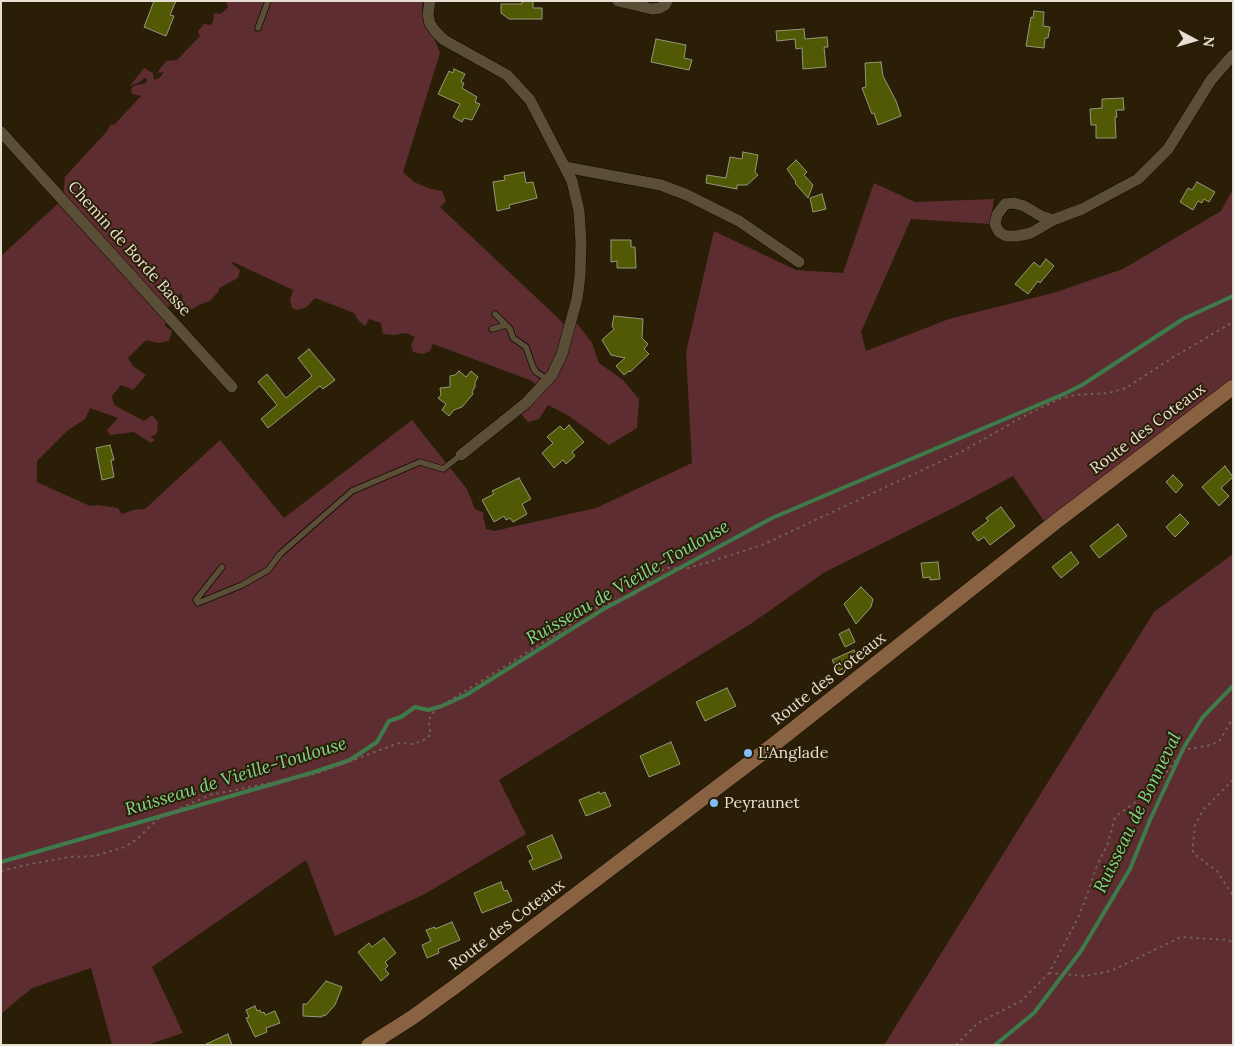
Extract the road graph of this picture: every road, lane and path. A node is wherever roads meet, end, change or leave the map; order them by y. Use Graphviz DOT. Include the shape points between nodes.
graph roads {
  1 [pos="268,1"];
  2 [pos="430,1"];
  3 [pos="618,1"];
  4 [pos="667,1"];
  5 [pos="258,28"];
  6 [pos="1233,55"];
  7 [pos="1,132"];
  8 [pos="565,167"];
  9 [pos="1053,220"];
  10 [pos="799,262"];
  11 [pos="495,314"];
  12 [pos="1233,322"];
  13 [pos="506,325"];
  14 [pos="492,329"];
  15 [pos="548,379"];
  16 [pos="232,387"];
  17 [pos="1233,387"];
  18 [pos="461,455"];
  19 [pos="222,567"];
  20 [pos="1233,718"];
  21 [pos="1233,780"];
  22 [pos="1,871"];
  23 [pos="1233,896"];
  24 [pos="1233,942"];
  25 [pos="1049,973"];
  26 [pos="369,1045"];
  27 [pos="956,1045"];
  1 -- 5 [label="lane"];
  2 -- 8 [label="street" via="430,24 444,40 507,75 530,100"];
  3 -- 4 [label="street" via="652,9 660,8"];
  6 -- 9 [label="street" via="1211,80 1168,149 1138,179 1082,210"];
  7 -- 16 [label="street, Chemin de Borde Basse"];
  8 -- 10 [label="street" via="661,184 740,221"];
  8 -- 15 [label="street" via="572,181 578,211 580,276 562,354"];
  9 -- 9 [label="street" via="1031,233 1017,236 1006,236 995,224 1005,204 1014,203"];
  11 -- 13 [label="lane"];
  12 -- 22 [label="path" via="1126,388 1109,394 1074,395 1060,400 1026,415 961,452 762,546 688,568 656,572 632,596 585,612 436,709 430,717 431,734 420,742 399,743 315,774 210,795 158,818 136,840 122,848 94,856 49,860"];
  13 -- 14 [label="lane"];
  13 -- 15 [label="lane" via="513,338 526,346 536,372"];
  15 -- 18 [label="street" via="526,403"];
  17 -- 26 [label="street, Route des Coteaux" via="769,748 450,990"];
  18 -- 19 [label="lane" via="442,469 420,462 352,491 280,554 268,570 198,603 196,600"];
  20 -- 25 [label="path" via="1220,740 1181,753 1155,788 1115,817 1088,895"];
  21 -- 23 [label="path" via="1203,810 1195,825 1192,844 1194,853 1217,871"];
  24 -- 25 [label="path" via="1181,937 1111,971 1085,976"];
  25 -- 27 [label="path" via="1021,1001 978,1023"];
}
